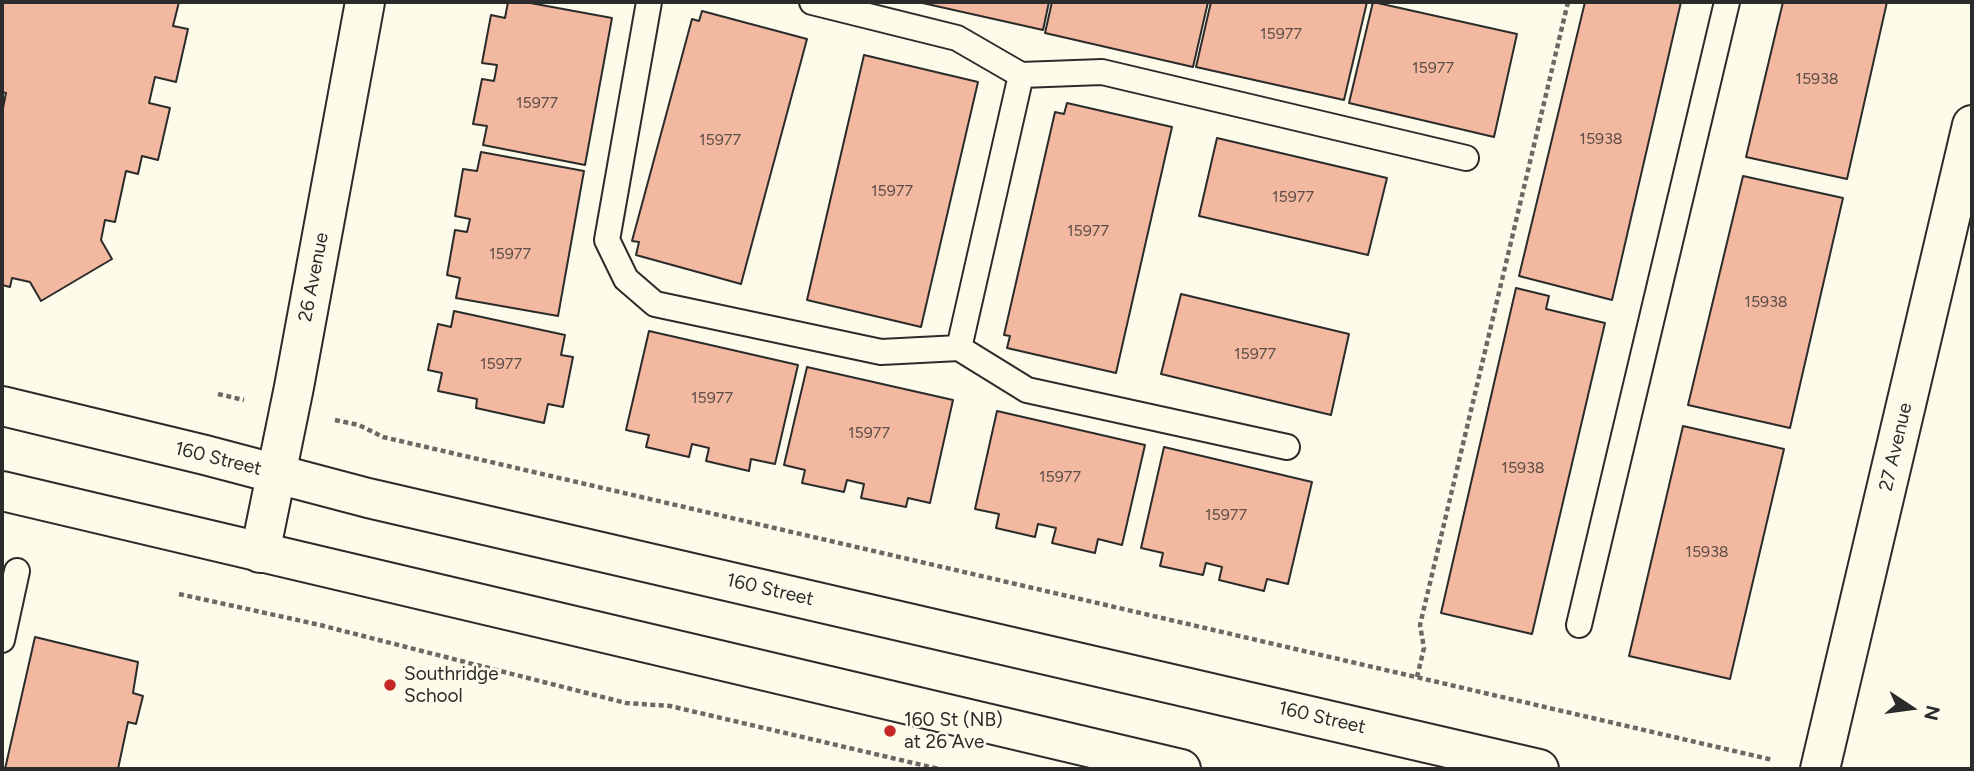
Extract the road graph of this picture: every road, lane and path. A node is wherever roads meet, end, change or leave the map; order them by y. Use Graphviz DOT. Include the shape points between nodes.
graph roads {
  1 [pos="365,2"];
  2 [pos="649,2"];
  3 [pos="812,2"];
  4 [pos="1568,2"];
  5 [pos="1727,2"];
  6 [pos="1020,75"];
  7 [pos="1971,137"];
  8 [pos="1466,158"];
  9 [pos="959,348"];
  10 [pos="2,406"];
  11 [pos="359,425"];
  12 [pos="1287,447"];
  13 [pos="277,474"];
  14 [pos="2,491"];
  15 [pos="260,552"];
  16 [pos="17,571"];
  17 [pos="179,594"];
  18 [pos="1580,625"];
  19 [pos="2,640"];
  20 [pos="1416,677"];
  21 [pos="1769,759"];
  22 [pos="939,769"];
  23 [pos="1181,769"];
  24 [pos="1539,769"];
  25 [pos="1819,769"];
  1 -- 13 [label="main road, 26 Avenue"];
  2 -- 9 [label="lane" via="607,240 626,279 655,303 881,352"];
  3 -- 6 [label="lane" via="957,38"];
  4 -- 20 [label="path" via="1420,625 1424,648"];
  5 -- 18 [label="lane"];
  6 -- 8 [label="lane" via="1102,72"];
  6 -- 9 [label="lane"];
  7 -- 25 [label="main road, 27 Avenue"];
  9 -- 12 [label="lane" via="1027,390"];
  10 -- 13 [label="main road, 160 Street"];
  11 -- 20 [label="path" via="383,437"];
  13 -- 15 [label="main road, 26 Avenue"];
  13 -- 24 [label="main road, 160 Street"];
  14 -- 15 [label="main road"];
  15 -- 23 [label="main road"];
  16 -- 19 [label="lane"];
  17 -- 22 [label="path" via="626,703 670,706"];
  20 -- 21 [label="path"];
}
